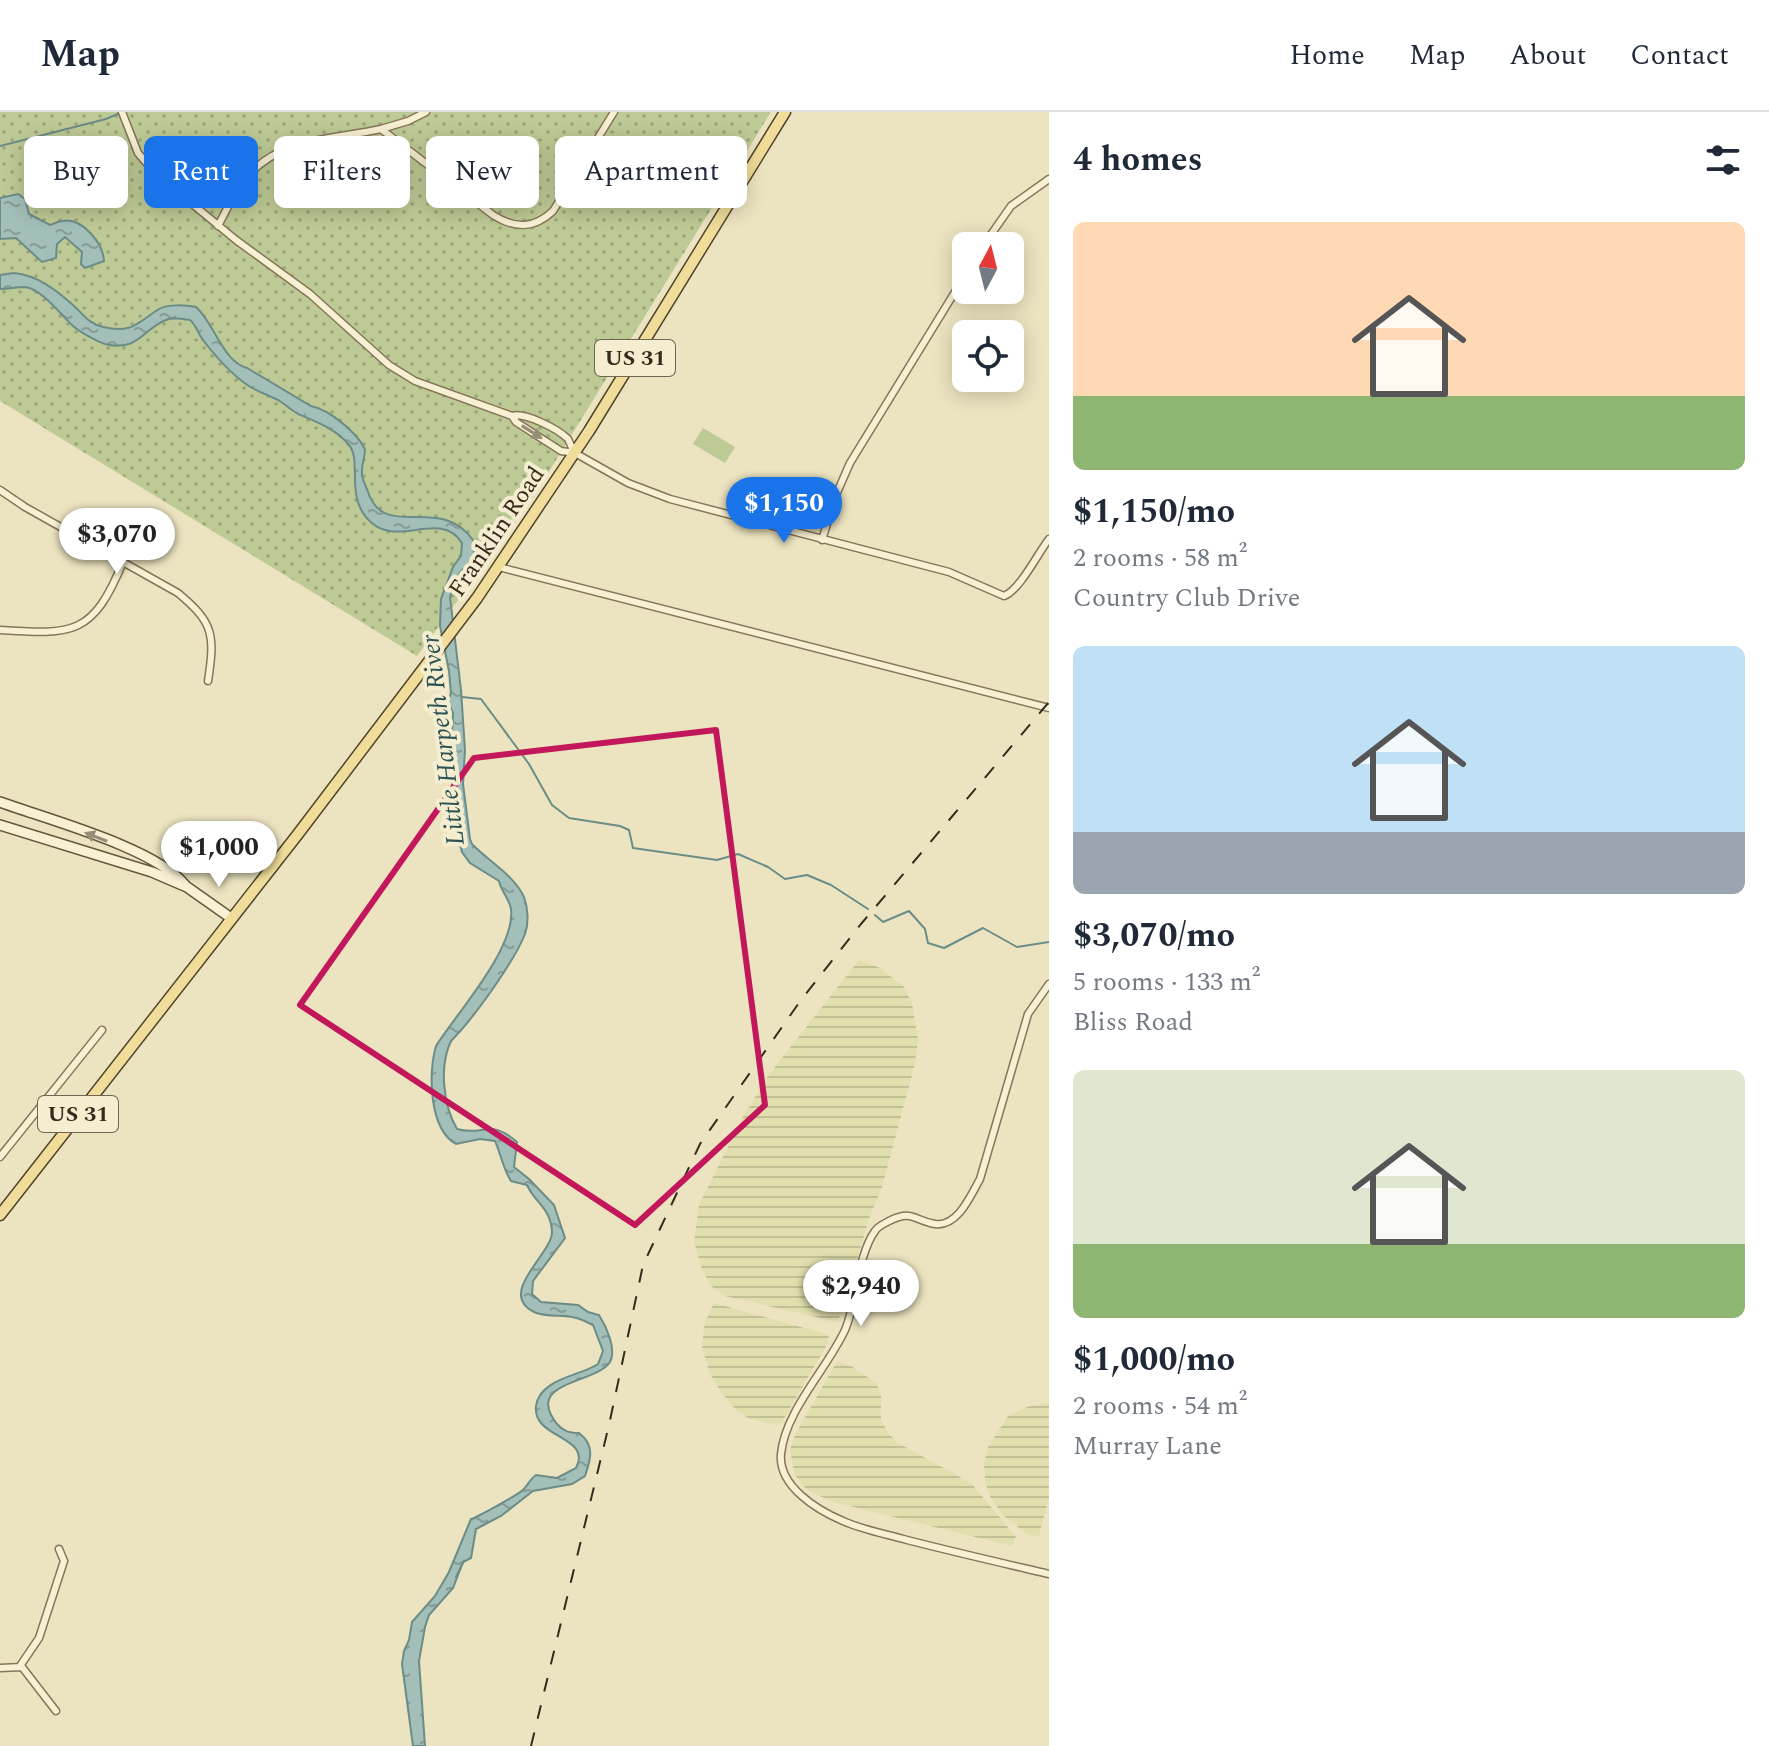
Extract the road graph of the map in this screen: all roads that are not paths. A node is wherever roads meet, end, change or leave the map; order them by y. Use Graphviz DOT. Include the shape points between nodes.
graph roads {
  1 [pos="122,112"];
  2 [pos="426,112"];
  3 [pos="614,112"];
  4 [pos="785,112"];
  5 [pos="381,129"];
  6 [pos="1049,179"];
  7 [pos="218,226"];
  8 [pos="993,232"];
  9 [pos="952,297"];
  10 [pos="512,416"];
  11 [pos="575,453"];
  12 [pos="0,490"];
  13 [pos="1049,539"];
  14 [pos="822,540"];
  15 [pos="123,562"];
  16 [pos="499,567"];
  17 [pos="0,630"];
  18 [pos="208,681"];
  19 [pos="1049,708"];
  20 [pos="0,802"];
  21 [pos="0,825"];
  22 [pos="187,887"];
  23 [pos="231,918"];
  24 [pos="1049,984"];
  25 [pos="102,1030"];
  26 [pos="0,1157"];
  27 [pos="0,1215"];
  28 [pos="59,1549"];
  29 [pos="1049,1574"];
  30 [pos="20,1666"];
  31 [pos="0,1668"];
  32 [pos="56,1711"];
  1 -- 7 [label="street" via="143,160"];
  2 -- 5 [label="street"];
  3 -- 5 [label="street" via="553,211 527,226 493,215"];
  4 -- 11 [label="main road, Franklin Road / US 31"];
  5 -- 7 [label="street" via="275,153 244,181"];
  6 -- 8 [label="street" via="1011,206"];
  7 -- 10 [label="street" via="310,294 397,371"];
  9 -- 14 [label="street" via="850,463"];
  10 -- 11 [label="street, one-way" via="561,451"];
  10 -- 11 [label="street" via="526,416 550,428 569,440"];
  11 -- 14 [label="street" via="670,499"];
  11 -- 16 [label="main road, Franklin Road / US 31"];
  12 -- 15 [label="street"];
  13 -- 14 [label="street" via="1006,596 955,574"];
  15 -- 17 [label="street" via="95,615 69,631"];
  15 -- 18 [label="street" via="200,611 210,629"];
  16 -- 19 [label="street"];
  16 -- 23 [label="main road, Franklin Road / US 31"];
  22 -- 20 [label="main road, one-way" via="178,876 130,850"];
  21 -- 22 [label="main road"];
  22 -- 23 [label="main road"];
  23 -- 27 [label="main road, Franklin Road / US 31"];
  24 -- 29 [label="street" via="1028,1014 980,1179 968,1202 944,1223 901,1215 875,1232 846,1328 788,1427 781,1467 814,1506 840,1520"];
  25 -- 26 [label="street"];
  28 -- 30 [label="street" via="64,1561 39,1638"];
  30 -- 31 [label="street"];
  30 -- 32 [label="street"];
}
